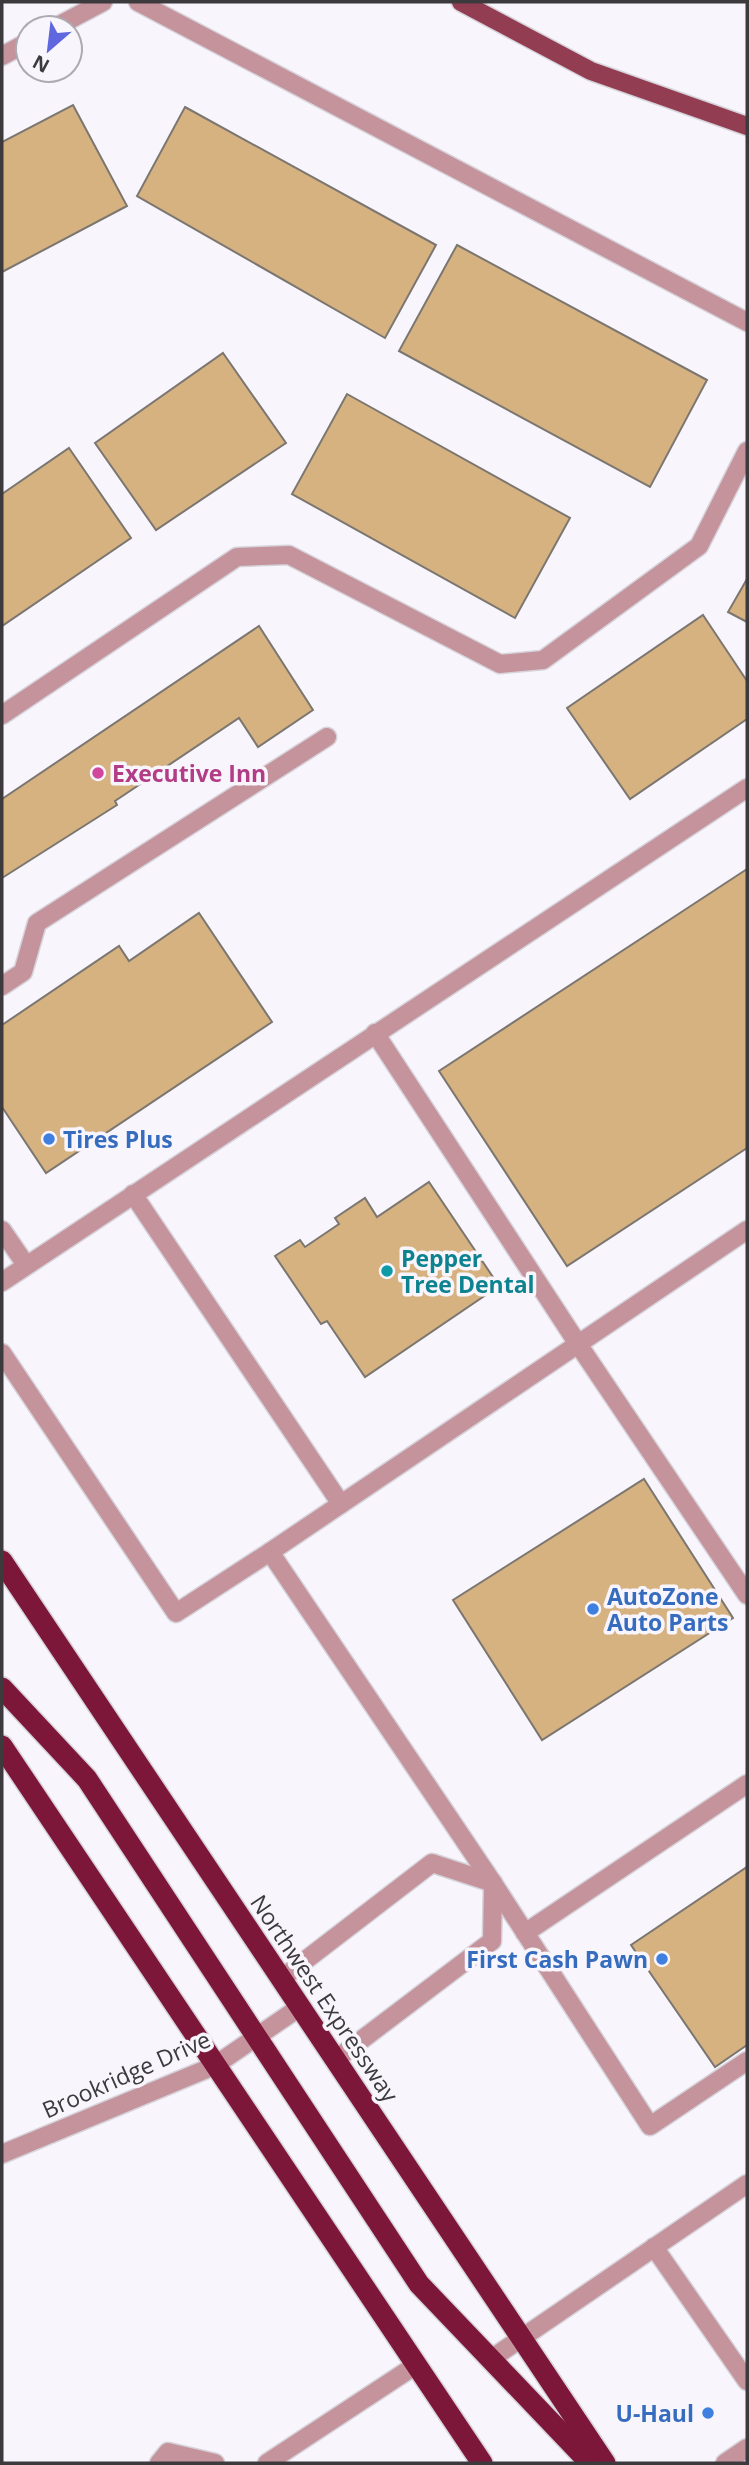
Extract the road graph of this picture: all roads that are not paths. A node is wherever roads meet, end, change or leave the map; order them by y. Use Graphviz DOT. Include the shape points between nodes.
graph roads {
  1 [pos="103,2"];
  2 [pos="138,2"];
  3 [pos="461,2"];
  4 [pos="80,14"];
  5 [pos="747,126"];
  6 [pos="747,322"];
  7 [pos="747,451"];
  8 [pos="2,715"];
  9 [pos="327,737"];
  10 [pos="747,788"];
  11 [pos="2,986"];
  12 [pos="375,1033"];
  13 [pos="133,1194"];
  14 [pos="2,1230"];
  15 [pos="747,1230"];
  16 [pos="26,1265"];
  17 [pos="2,1282"];
  18 [pos="578,1344"];
  19 [pos="2,1353"];
  20 [pos="341,1504"];
  21 [pos="270,1552"];
  22 [pos="2,1561"];
  23 [pos="747,1595"];
  24 [pos="2,1688"];
  25 [pos="2,1746"];
  26 [pos="747,1784"];
  27 [pos="493,1883"];
  28 [pos="525,1933"];
  29 [pos="281,1979"];
  30 [pos="300,2007"];
  31 [pos="257,2037"];
  32 [pos="335,2060"];
  33 [pos="747,2061"];
  34 [pos="214,2066"];
  35 [pos="2,2154"];
  36 [pos="747,2184"];
  37 [pos="654,2247"];
  38 [pos="521,2337"];
  39 [pos="491,2359"];
  40 [pos="415,2365"];
  41 [pos="747,2381"];
  42 [pos="747,2448"];
  43 [pos="159,2463"];
  44 [pos="215,2463"];
  45 [pos="267,2463"];
  46 [pos="482,2463"];
  47 [pos="590,2463"];
  48 [pos="605,2463"];
  49 [pos="725,2463"];
  1 -- 4 [label="street"];
  2 -- 6 [label="street"];
  3 -- 5 [label="main road" via="591,71"];
  7 -- 8 [label="street" via="699,546 543,660 500,664 289,555 237,557"];
  9 -- 11 [label="street" via="37,923 23,972"];
  10 -- 12 [label="street"];
  12 -- 13 [label="street"];
  12 -- 18 [label="street"];
  13 -- 16 [label="street"];
  13 -- 20 [label="street"];
  14 -- 16 [label="street"];
  15 -- 18 [label="street"];
  16 -- 17 [label="street"];
  18 -- 20 [label="street"];
  18 -- 23 [label="street"];
  19 -- 21 [label="street" via="176,1613"];
  20 -- 21 [label="street"];
  21 -- 27 [label="street"];
  22 -- 29 [label="highway, Northwest Expressway"];
  24 -- 31 [label="highway" via="87,1779"];
  25 -- 34 [label="highway"];
  26 -- 28 [label="street"];
  27 -- 28 [label="street"];
  27 -- 29 [label="street" via="432,1863"];
  27 -- 32 [label="street" via="492,1941"];
  28 -- 33 [label="street" via="650,2126"];
  29 -- 30 [label="highway, Northwest Expressway"];
  30 -- 31 [label="street, Brookridge Drive"];
  30 -- 32 [label="highway, Northwest Expressway"];
  31 -- 34 [label="street, Brookridge Drive"];
  31 -- 39 [label="highway" via="419,2284"];
  32 -- 38 [label="highway, Northwest Expressway"];
  34 -- 35 [label="street, Brookridge Drive"];
  34 -- 40 [label="highway"];
  36 -- 37 [label="street"];
  37 -- 38 [label="street"];
  37 -- 41 [label="street"];
  38 -- 39 [label="street"];
  38 -- 48 [label="highway, Northwest Expressway"];
  39 -- 47 [label="highway"];
  40 -- 45 [label="street"];
  40 -- 46 [label="highway"];
  42 -- 49 [label="street"];
  43 -- 44 [label="street" via="168,2452"];
}
